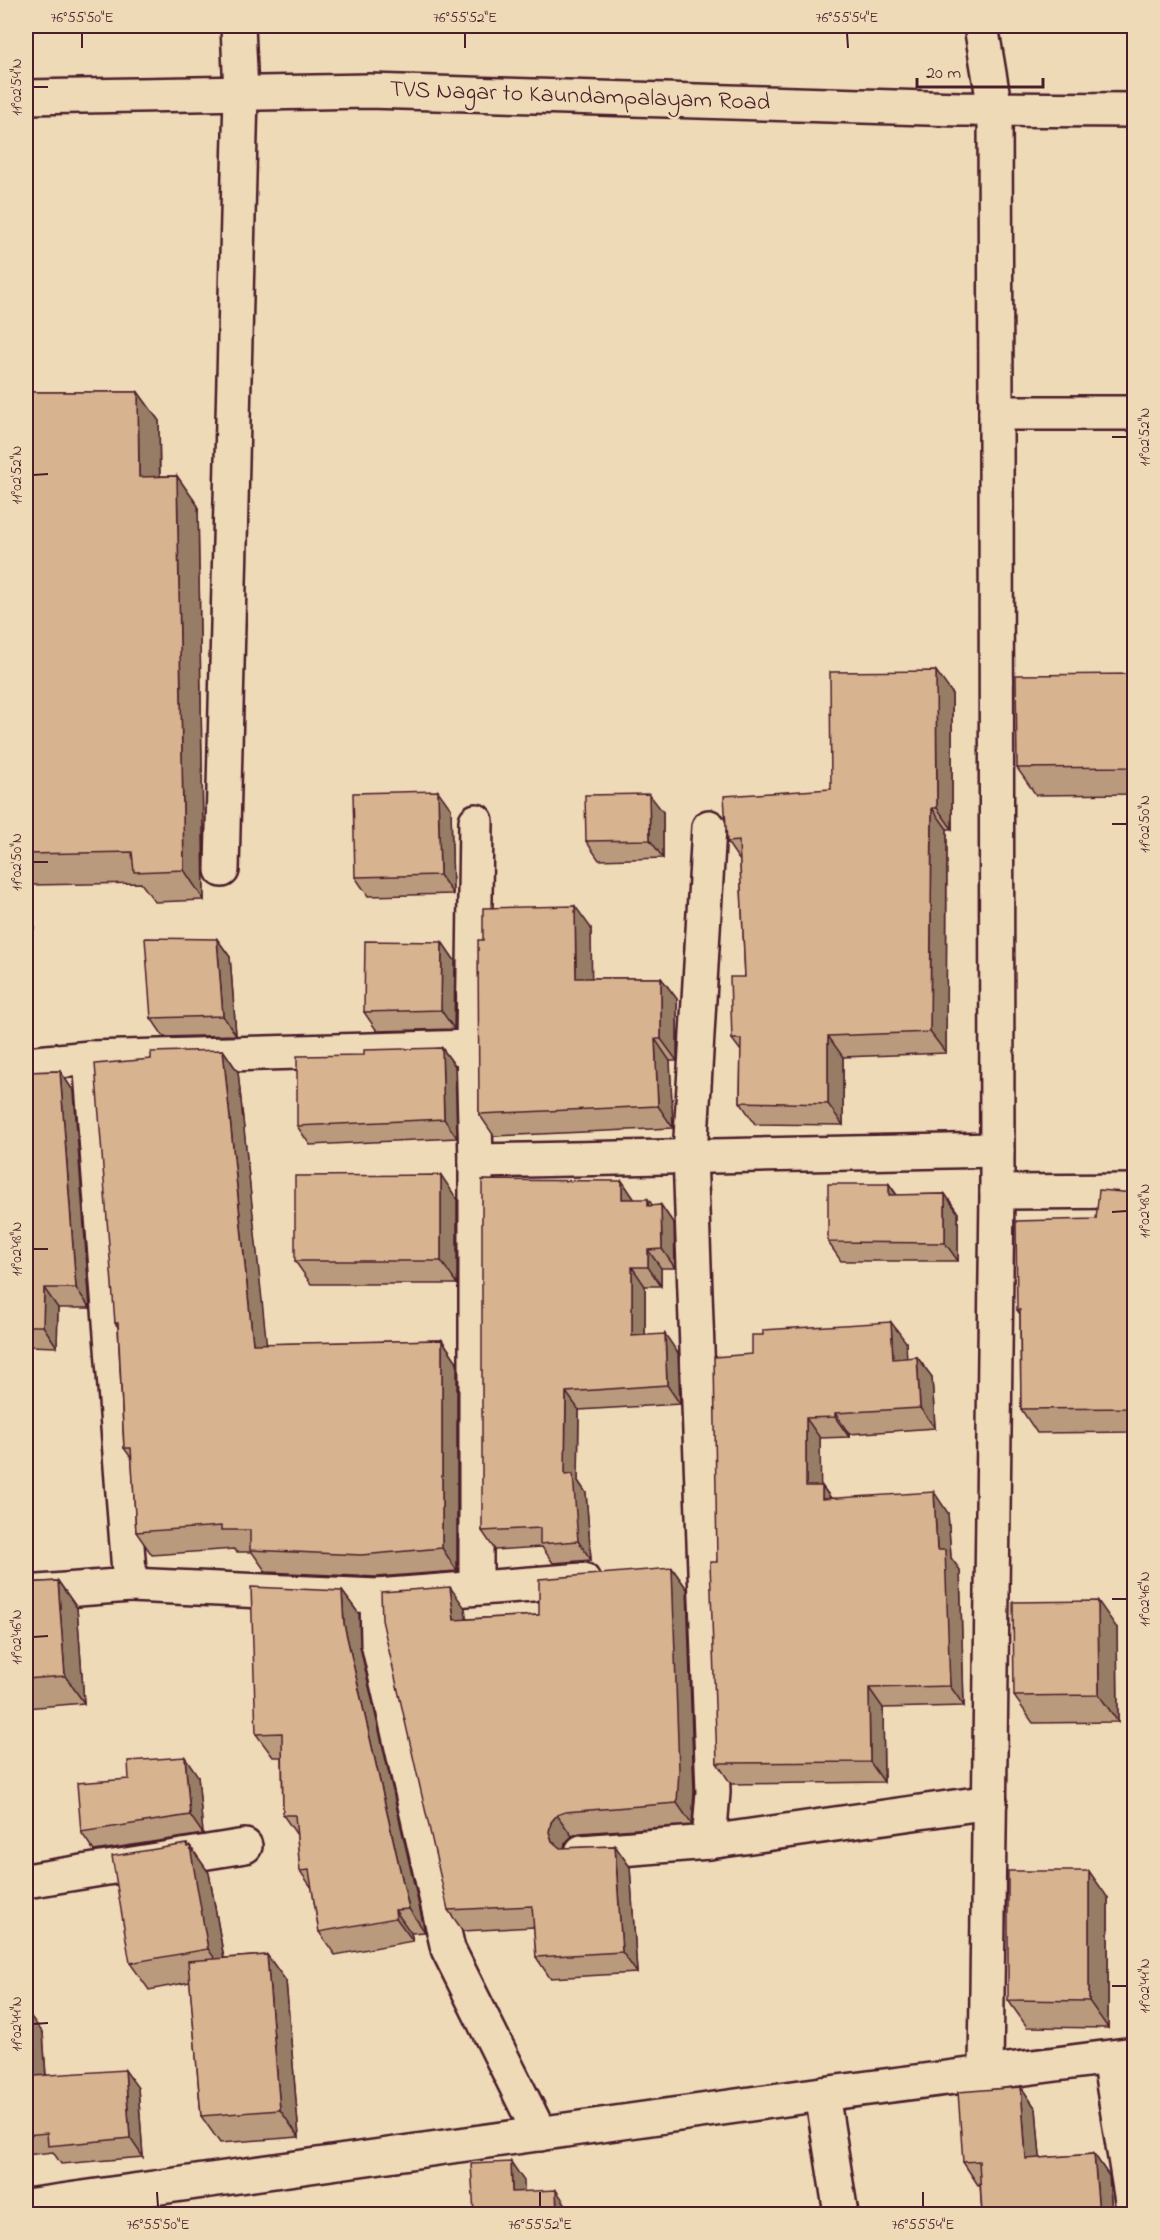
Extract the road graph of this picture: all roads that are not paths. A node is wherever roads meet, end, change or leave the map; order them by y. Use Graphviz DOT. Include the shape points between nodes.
graph roads {
  1 [pos="238,26"];
  2 [pos="981,26"];
  3 [pos="241,93"];
  4 [pos="26,97"];
  5 [pos="995,109"];
  6 [pos="1134,110"];
  7 [pos="996,413"];
  8 [pos="1134,413"];
  9 [pos="1031,677"];
  10 [pos="996,678"];
  11 [pos="476,821"];
  12 [pos="709,827"];
  13 [pos="222,870"];
  14 [pos="473,1047"];
  15 [pos="90,1058"];
  16 [pos="26,1064"];
  17 [pos="997,1150"];
  18 [pos="690,1155"];
  19 [pos="476,1161"];
  20 [pos="1134,1191"];
  21 [pos="997,1192"];
  22 [pos="705,1569"];
  23 [pos="670,1573"];
  24 [pos="611,1578"];
  25 [pos="130,1585"];
  26 [pos="476,1586"];
  27 [pos="26,1593"];
  28 [pos="376,1596"];
  29 [pos="990,1802"];
  30 [pos="709,1842"];
  31 [pos="245,1846"];
  32 [pos="582,1852"];
  33 [pos="26,1881"];
  34 [pos="1122,2056"];
  35 [pos="986,2072"];
  36 [pos="822,2094"];
  37 [pos="540,2134"];
  38 [pos="26,2206"];
  39 [pos="841,2214"];
  40 [pos="1134,2214"];
  1 -- 3 [label="street"];
  2 -- 5 [label="street"];
  3 -- 4 [label="street, TVS Nagar to Kaundampalayam Road"];
  3 -- 5 [label="street, TVS Nagar to Kaundampalayam Road" via="369,91"];
  3 -- 13 [label="street"];
  5 -- 6 [label="street, TVS Nagar to Kaundampalayam Road"];
  5 -- 7 [label="street"];
  7 -- 8 [label="street"];
  7 -- 10 [label="street"];
  9 -- 10 [label="street"];
  10 -- 17 [label="street"];
  11 -- 14 [label="street"];
  12 -- 18 [label="street"];
  14 -- 15 [label="street"];
  14 -- 19 [label="street"];
  15 -- 16 [label="street"];
  15 -- 25 [label="street"];
  17 -- 18 [label="street"];
  17 -- 21 [label="street"];
  18 -- 19 [label="street"];
  18 -- 22 [label="street"];
  19 -- 26 [label="street"];
  20 -- 21 [label="street"];
  21 -- 29 [label="street"];
  22 -- 23 [label="street"];
  22 -- 30 [label="street" via="712,1792"];
  24 -- 26 [label="street"];
  25 -- 27 [label="street"];
  25 -- 28 [label="street"];
  26 -- 28 [label="street"];
  28 -- 37 [label="street" via="378,1643 448,1949"];
  29 -- 30 [label="street"];
  29 -- 35 [label="street"];
  30 -- 32 [label="street"];
  31 -- 33 [label="street"];
  34 -- 35 [label="street"];
  34 -- 40 [label="street"];
  35 -- 36 [label="street"];
  36 -- 37 [label="street"];
  36 -- 39 [label="street"];
  37 -- 38 [label="street"];
}
